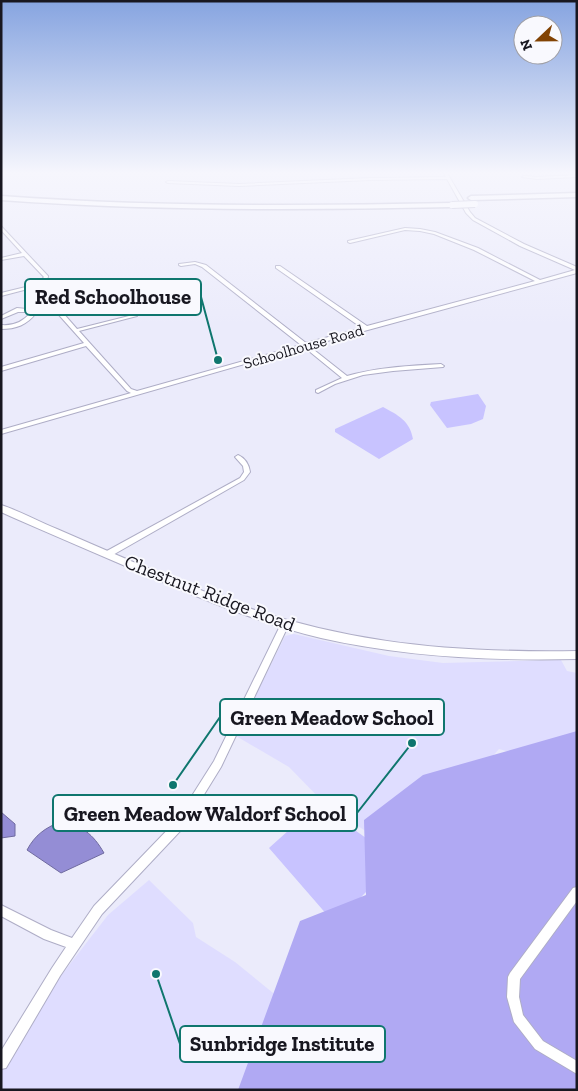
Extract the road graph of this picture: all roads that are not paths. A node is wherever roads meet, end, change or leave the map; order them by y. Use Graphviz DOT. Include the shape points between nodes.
graph roads {
  1 [pos="483,224"];
  2 [pos="1,227"];
  3 [pos="350,242"];
  4 [pos="26,254"];
  5 [pos="1,259"];
  6 [pos="180,265"];
  7 [pos="278,267"];
  8 [pos="577,270"];
  9 [pos="535,282"];
  10 [pos="1,295"];
  11 [pos="106,300"];
  12 [pos="35,311"];
  13 [pos="58,313"];
  14 [pos="135,315"];
  15 [pos="1,318"];
  16 [pos="1,327"];
  17 [pos="366,328"];
  18 [pos="75,330"];
  19 [pos="86,344"];
  20 [pos="305,345"];
  21 [pos="441,366"];
  22 [pos="1,369"];
  23 [pos="345,377"];
  24 [pos="318,391"];
  25 [pos="136,393"];
  26 [pos="1,432"];
  27 [pos="238,457"];
  28 [pos="1,508"];
  29 [pos="108,554"];
  30 [pos="285,624"];
  31 [pos="577,655"];
  32 [pos="577,892"];
  33 [pos="1,910"];
  34 [pos="74,944"];
  35 [pos="1,1063"];
  36 [pos="577,1068"];
  1 -- 8 [label="street"];
  2 -- 4 [label="street"];
  3 -- 9 [label="street" via="412,229 435,233"];
  4 -- 5 [label="street"];
  4 -- 10 [label="street" via="45,274 45,280 36,286"];
  6 -- 20 [label="street" via="195,263 204,266"];
  7 -- 17 [label="street"];
  8 -- 9 [label="street, Schoolhouse Road"];
  9 -- 17 [label="street, Schoolhouse Road"];
  11 -- 13 [label="street"];
  12 -- 13 [label="street"];
  12 -- 15 [label="street" via="17,310"];
  12 -- 16 [label="street" via="22,324"];
  13 -- 18 [label="street"];
  14 -- 18 [label="street"];
  17 -- 20 [label="street, Schoolhouse Road"];
  18 -- 19 [label="street"];
  19 -- 22 [label="street"];
  19 -- 25 [label="street" via="129,390"];
  20 -- 23 [label="street"];
  20 -- 25 [label="street, Schoolhouse Road"];
  21 -- 23 [label="street" via="377,369"];
  23 -- 24 [label="street"];
  25 -- 26 [label="street, Schoolhouse Road"];
  27 -- 29 [label="street" via="246,466 247,472 242,479"];
  28 -- 29 [label="main road, Chestnut Ridge Road"];
  29 -- 30 [label="main road, Chestnut Ridge Road" via="197,593"];
  30 -- 31 [label="main road, Chestnut Ridge Road" via="359,641 432,652 502,656"];
  30 -- 34 [label="street" via="218,764 180,824 98,910"];
  32 -- 36 [label="street" via="514,977 513,997 518,1018 539,1045"];
  33 -- 34 [label="street" via="48,935"];
  34 -- 35 [label="street"];
}
